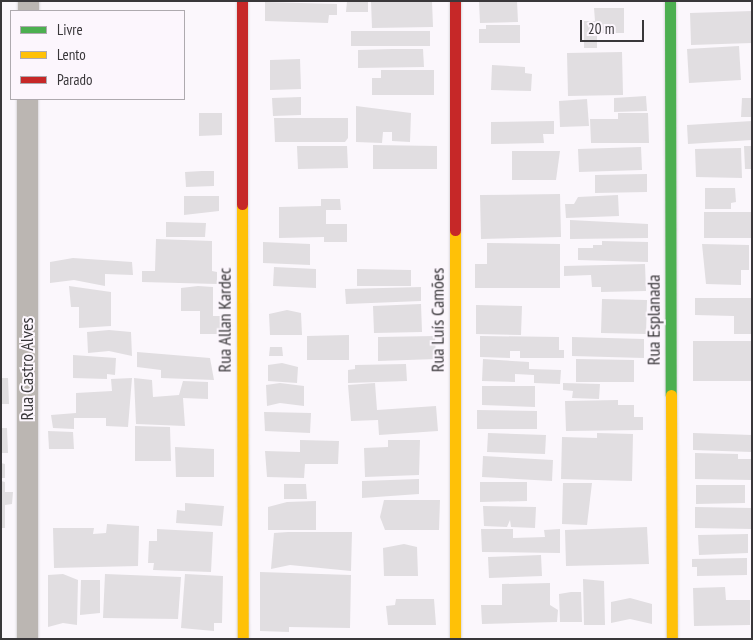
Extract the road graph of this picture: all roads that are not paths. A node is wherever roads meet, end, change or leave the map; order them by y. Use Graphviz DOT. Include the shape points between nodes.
graph roads {
  1 [pos="242,1"];
  2 [pos="455,1"];
  3 [pos="670,1"];
  4 [pos="28,100"];
  5 [pos="27,639"];
  6 [pos="243,639"];
  7 [pos="455,639"];
  8 [pos="672,639"];
  1 -- 6 [label="street, Rua Allan Kardec"];
  2 -- 7 [label="street, Rua Luís Camões"];
  3 -- 8 [label="street, Rua Esplanada"];
  4 -- 5 [label="street, Rua Castro Alves"];
}
